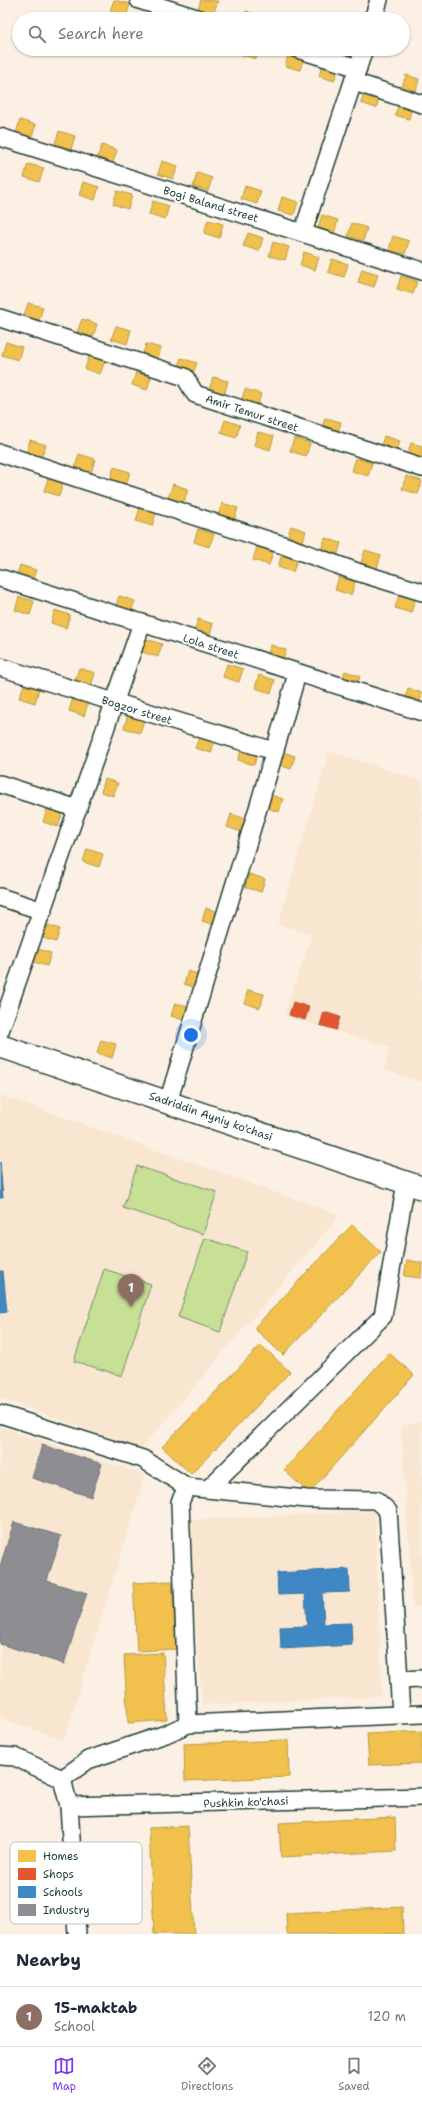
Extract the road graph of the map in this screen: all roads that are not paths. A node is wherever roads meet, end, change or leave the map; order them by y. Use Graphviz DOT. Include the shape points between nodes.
graph roads {
  1 [pos="139,0"];
  2 [pos="379,0"];
  3 [pos="178,12"];
  4 [pos="376,12"];
  5 [pos="312,56"];
  6 [pos="362,56"];
  7 [pos="356,75"];
  8 [pos="422,104"];
  9 [pos="0,137"];
  10 [pos="303,232"];
  11 [pos="422,271"];
  12 [pos="0,318"];
  13 [pos="0,452"];
  14 [pos="422,468"];
  15 [pos="0,578"];
  16 [pos="422,592"];
  17 [pos="142,623"];
  18 [pos="0,668"];
  19 [pos="297,674"];
  20 [pos="115,703"];
  21 [pos="422,712"];
  22 [pos="274,752"];
  23 [pos="0,784"];
  24 [pos="78,809"];
  25 [pos="0,897"];
  26 [pos="43,911"];
  27 [pos="0,1031"];
  28 [pos="0,1046"];
  29 [pos="168,1102"];
  30 [pos="414,1185"];
  31 [pos="0,1414"];
  32 [pos="187,1487"];
  33 [pos="208,1489"];
  34 [pos="422,1679"];
  35 [pos="399,1680"];
  36 [pos="422,1714"];
  37 [pos="401,1715"];
  38 [pos="188,1724"];
  39 [pos="0,1756"];
  40 [pos="62,1780"];
  41 [pos="422,1797"];
  42 [pos="69,1806"];
  43 [pos="71,1842"];
  44 [pos="76,1924"];
  45 [pos="77,1934"];
  1 -- 3 [label="street"];
  2 -- 4 [label="street"];
  5 -- 7 [label="street"];
  6 -- 7 [label="street"];
  7 -- 8 [label="street"];
  7 -- 10 [label="street"];
  9 -- 10 [label="street, Bogi Baland street"];
  10 -- 11 [label="street, Bogi Baland street"];
  12 -- 14 [label="street, Amir Temur street" via="185,377 195,394"];
  13 -- 16 [label="street"];
  15 -- 17 [label="street, Lola street"];
  17 -- 19 [label="street, Lola street"];
  17 -- 20 [label="street"];
  18 -- 20 [label="street, Bogzor street"];
  19 -- 21 [label="street, Lola street"];
  19 -- 22 [label="street"];
  20 -- 22 [label="street, Bogzor street"];
  20 -- 24 [label="street"];
  22 -- 29 [label="street"];
  23 -- 24 [label="street"];
  24 -- 26 [label="street"];
  25 -- 26 [label="street"];
  26 -- 27 [label="street"];
  28 -- 29 [label="street, Sadriddin Ayniy ko'chasi"];
  29 -- 30 [label="street, Sadriddin Ayniy ko'chasi"];
  30 -- 33 [label="street" via="383,1316"];
  31 -- 32 [label="street" via="143,1459"];
  32 -- 33 [label="street"];
  32 -- 38 [label="street" via="180,1502"];
  33 -- 35 [label="street" via="307,1499 376,1500 388,1511"];
  34 -- 35 [label="street"];
  35 -- 37 [label="street"];
  36 -- 37 [label="street"];
  37 -- 38 [label="street"];
  38 -- 40 [label="street" via="88,1760"];
  39 -- 40 [label="street" via="15,1757"];
  40 -- 42 [label="street"];
  41 -- 42 [label="street, Pushkin ko'chasi"];
  42 -- 43 [label="street"];
  44 -- 45 [label="street"];
}
